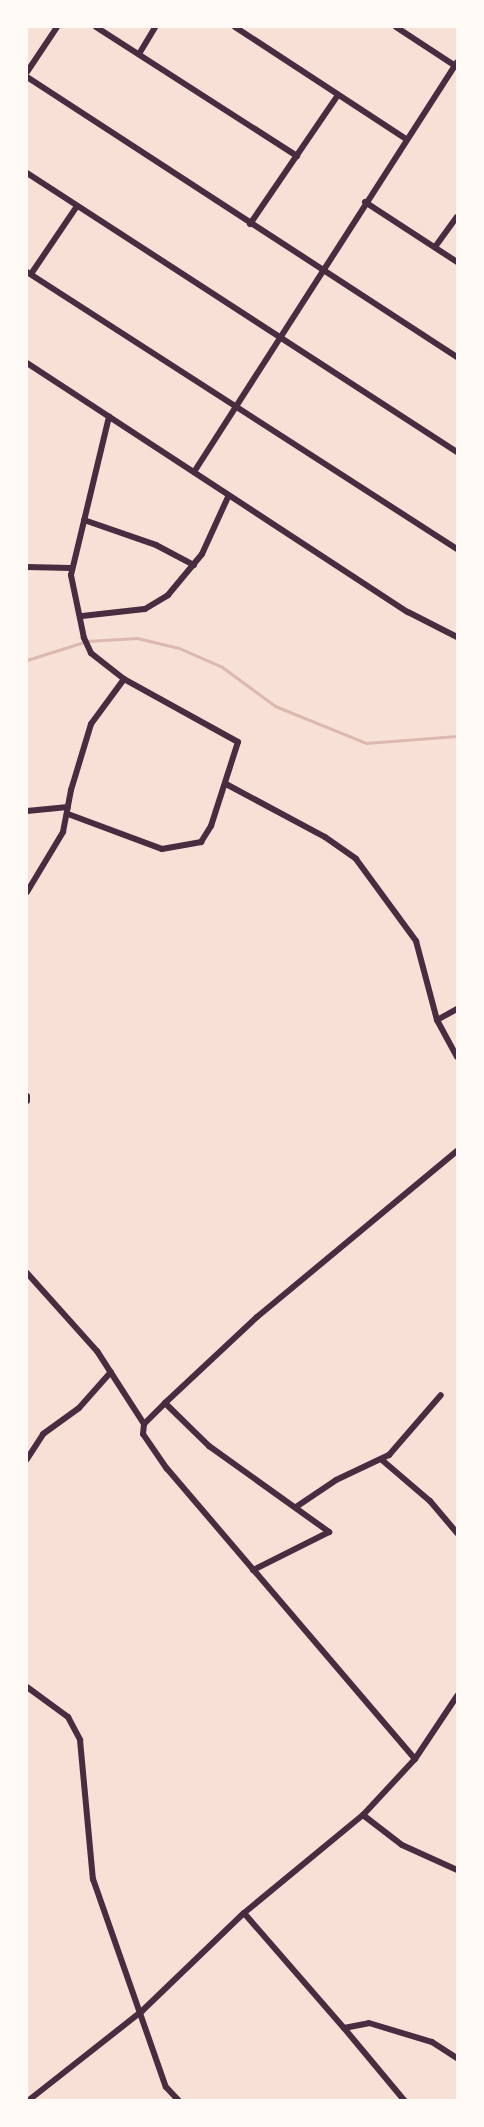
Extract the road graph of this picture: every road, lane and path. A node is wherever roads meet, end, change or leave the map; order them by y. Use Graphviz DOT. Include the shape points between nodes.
graph roads {
  1 [pos="57,27"];
  2 [pos="96,27"];
  3 [pos="155,27"];
  4 [pos="235,27"];
  5 [pos="396,27"];
  6 [pos="139,54"];
  7 [pos="456,65"];
  8 [pos="27,72"];
  9 [pos="27,77"];
  10 [pos="338,95"];
  11 [pos="406,139"];
  12 [pos="297,156"];
  13 [pos="27,173"];
  14 [pos="365,202"];
  15 [pos="77,206"];
  16 [pos="457,217"];
  17 [pos="250,224"];
  18 [pos="435,247"];
  19 [pos="457,262"];
  20 [pos="321,270"];
  21 [pos="29,273"];
  22 [pos="277,339"];
  23 [pos="457,357"];
  24 [pos="27,363"];
  25 [pos="233,405"];
  26 [pos="109,417"];
  27 [pos="457,452"];
  28 [pos="194,472"];
  29 [pos="228,497"];
  30 [pos="84,520"];
  31 [pos="457,549"];
  32 [pos="194,566"];
  33 [pos="27,567"];
  34 [pos="71,568"];
  35 [pos="82,616"];
  36 [pos="457,637"];
  37 [pos="124,679"];
  38 [pos="226,784"];
  39 [pos="27,811"];
  40 [pos="68,811"];
  41 [pos="27,892"];
  42 [pos="457,1009"];
  43 [pos="437,1020"];
  44 [pos="457,1057"];
  45 [pos="27,1096"];
  46 [pos="27,1101"];
  47 [pos="457,1151"];
  48 [pos="27,1273"];
  49 [pos="111,1372"];
  50 [pos="441,1395"];
  51 [pos="165,1403"];
  52 [pos="144,1424"];
  53 [pos="27,1459"];
  54 [pos="382,1460"];
  55 [pos="296,1507"];
  56 [pos="457,1533"];
  57 [pos="253,1570"];
  58 [pos="27,1687"];
  59 [pos="457,1696"];
  60 [pos="415,1759"];
  61 [pos="363,1815"];
  62 [pos="457,1870"];
  63 [pos="244,1913"];
  64 [pos="142,2011"];
  65 [pos="344,2028"];
  66 [pos="457,2058"];
  67 [pos="29,2100"];
  68 [pos="178,2100"];
  69 [pos="404,2100"];
  1 -- 8 [label="street"];
  2 -- 6 [label="street"];
  3 -- 6 [label="street"];
  4 -- 10 [label="street"];
  5 -- 7 [label="street"];
  6 -- 12 [label="street"];
  7 -- 11 [label="street"];
  9 -- 17 [label="street"];
  10 -- 11 [label="street"];
  10 -- 12 [label="street"];
  11 -- 14 [label="street"];
  12 -- 17 [label="street"];
  13 -- 15 [label="street"];
  14 -- 18 [label="street"];
  14 -- 20 [label="street"];
  15 -- 21 [label="street"];
  15 -- 22 [label="street"];
  16 -- 18 [label="street"];
  17 -- 20 [label="street"];
  18 -- 19 [label="street"];
  20 -- 22 [label="street"];
  20 -- 23 [label="street"];
  21 -- 25 [label="street"];
  22 -- 25 [label="street"];
  22 -- 27 [label="street"];
  24 -- 26 [label="street"];
  25 -- 28 [label="street"];
  25 -- 31 [label="street"];
  26 -- 28 [label="street"];
  26 -- 30 [label="street"];
  28 -- 29 [label="street"];
  29 -- 32 [label="street"];
  29 -- 36 [label="street" via="408,612"];
  30 -- 32 [label="street" via="156,545"];
  30 -- 34 [label="street"];
  32 -- 35 [label="street" via="168,595 146,609"];
  33 -- 34 [label="street"];
  34 -- 35 [label="street"];
  35 -- 37 [label="street" via="84,638 91,652"];
  37 -- 38 [label="street" via="238,742"];
  37 -- 40 [label="street" via="92,724"];
  38 -- 40 [label="street" via="206,837 193,845 162,849"];
  38 -- 43 [label="street" via="326,837 356,859 416,941"];
  39 -- 40 [label="street"];
  40 -- 41 [label="street" via="63,832"];
  42 -- 43 [label="street"];
  43 -- 44 [label="street"];
  45 -- 46 [label="street"];
  47 -- 51 [label="street" via="257,1317"];
  48 -- 49 [label="street"];
  49 -- 52 [label="street"];
  49 -- 53 [label="street" via="79,1408 43,1434"];
  50 -- 54 [label="street"];
  51 -- 52 [label="street"];
  51 -- 55 [label="street" via="209,1446"];
  52 -- 57 [label="street" via="146,1442"];
  54 -- 55 [label="street" via="336,1480"];
  54 -- 56 [label="street" via="430,1501"];
  55 -- 57 [label="street" via="329,1532"];
  57 -- 60 [label="street"];
  58 -- 64 [label="street" via="68,1717 80,1740 93,1879"];
  59 -- 60 [label="street"];
  60 -- 61 [label="street"];
  61 -- 62 [label="street" via="402,1845"];
  61 -- 63 [label="street"];
  63 -- 64 [label="street"];
  63 -- 65 [label="street"];
  64 -- 67 [label="street"];
  64 -- 68 [label="street" via="166,2087"];
  65 -- 66 [label="street" via="369,2023 432,2042"];
  65 -- 69 [label="street"];
}
